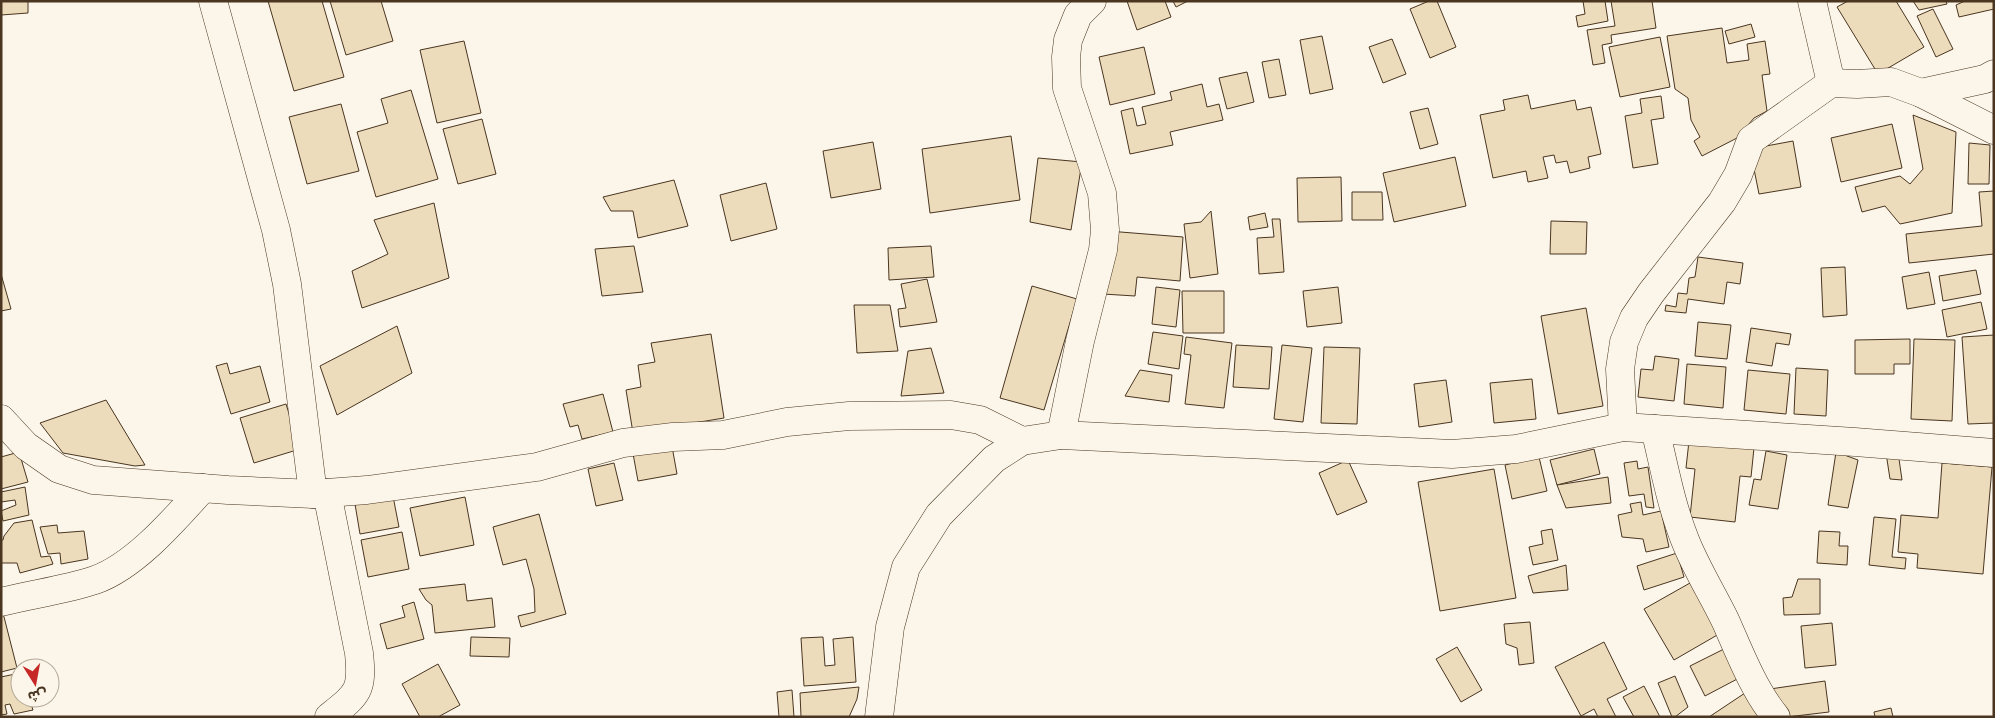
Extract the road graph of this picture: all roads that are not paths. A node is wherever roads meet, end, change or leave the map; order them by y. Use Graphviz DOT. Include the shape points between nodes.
graph roads {
  1 [pos="213,1"];
  2 [pos="1092,1"];
  3 [pos="1812,1"];
  4 [pos="1991,78"];
  5 [pos="1831,83"];
  6 [pos="1921,93"];
  7 [pos="1994,130"];
  8 [pos="1,419"];
  9 [pos="1623,427"];
  10 [pos="1655,429"];
  11 [pos="1061,435"];
  12 [pos="1022,442"];
  13 [pos="1994,453"];
  14 [pos="203,488"];
  15 [pos="320,493"];
  16 [pos="1,602"];
  17 [pos="329,717"];
  18 [pos="879,717"];
  19 [pos="1776,717"];
  1 -- 15 [label="street" via="276,230"];
  2 -- 11 [label="street" via="1078,15 1068,40 1067,88 1102,193 1104,250 1080,341"];
  3 -- 5 [label="street"];
  4 -- 6 [label="street"];
  5 -- 6 [label="street" via="1891,82"];
  5 -- 9 [label="street" via="1751,140 1738,175 1722,202 1634,318 1624,342 1620,369"];
  6 -- 7 [label="street"];
  8 -- 14 [label="street" via="26,446 59,469 93,480"];
  9 -- 10 [label="street"];
  9 -- 11 [label="street" via="1516,449 1452,454"];
  10 -- 13 [label="street"];
  10 -- 19 [label="street" via="1684,538 1745,664"];
  11 -- 12 [label="street"];
  12 -- 15 [label="street" via="980,420 951,415 850,416 787,422 722,435 624,444 537,467 367,490"];
  12 -- 18 [label="street" via="994,459 962,490 939,515 906,568 890,627"];
  14 -- 15 [label="street"];
  14 -- 16 [label="street" via="153,542 115,570 96,580"];
  15 -- 17 [label="street" via="361,672 360,685 352,698"];
}
